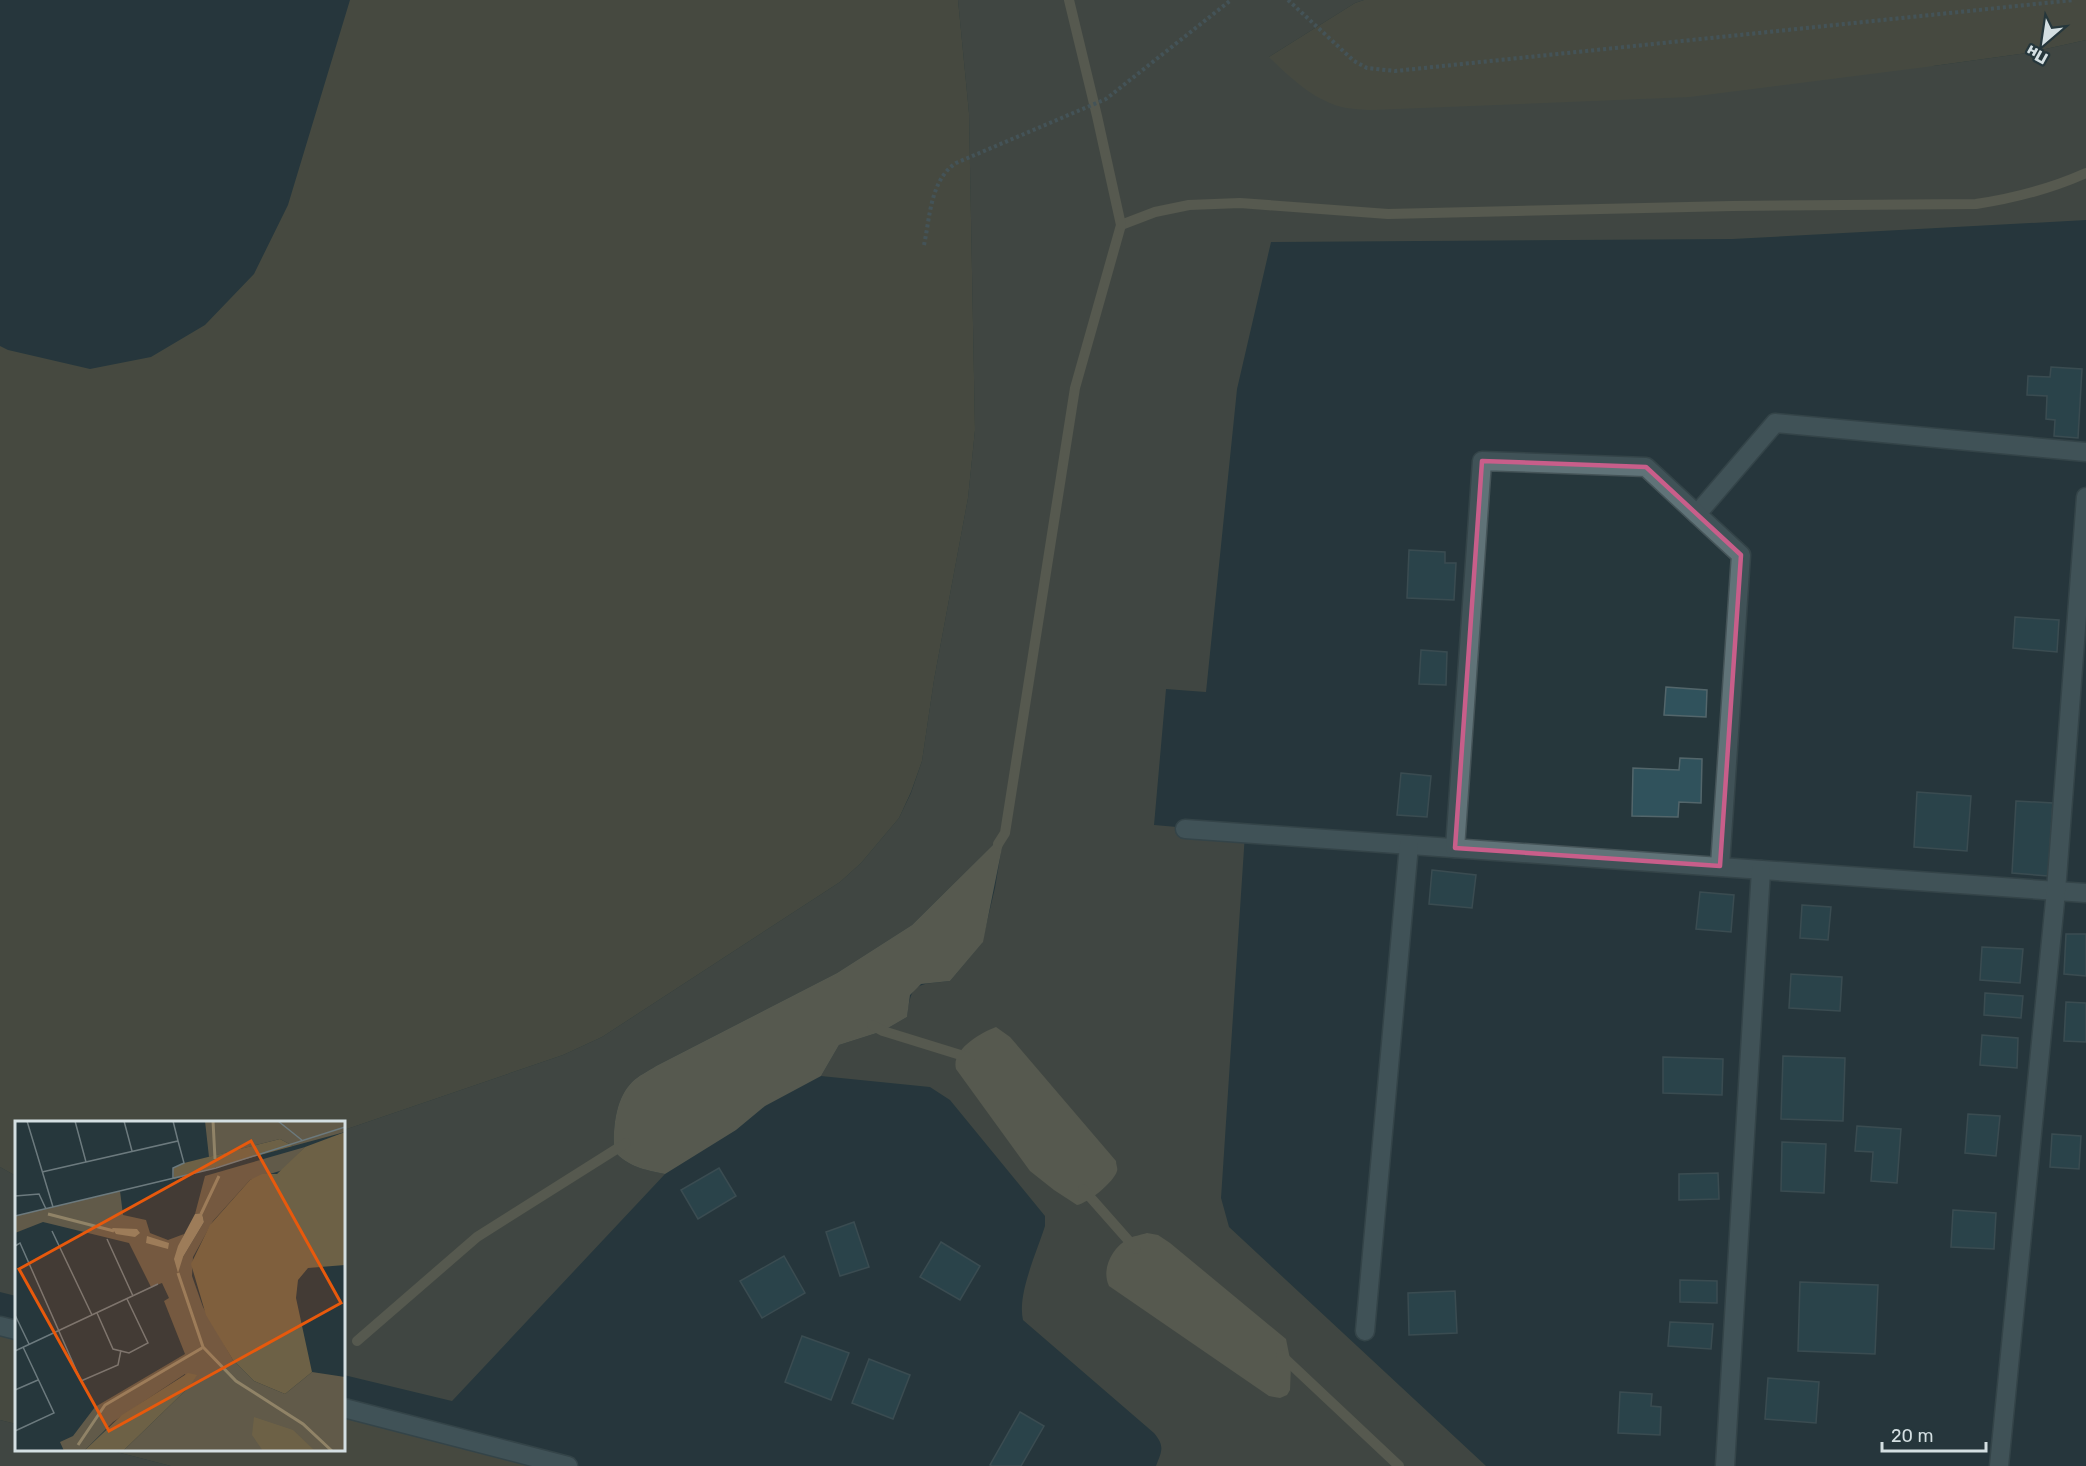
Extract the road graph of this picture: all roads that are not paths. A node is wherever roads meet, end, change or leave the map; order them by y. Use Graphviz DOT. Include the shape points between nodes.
graph roads {
  1 [pos="2086,452"];
  2 [pos="2086,497"];
  3 [pos="1697,514"];
  4 [pos="1185,829"];
  5 [pos="1409,845"];
  6 [pos="1455,848"];
  7 [pos="1720,866"];
  8 [pos="1761,870"];
  9 [pos="2056,891"];
  10 [pos="2086,893"];
  11 [pos="0,1326"];
  12 [pos="15,1330"];
  13 [pos="1365,1331"];
  14 [pos="345,1408"];
  15 [pos="568,1466"];
  16 [pos="1725,1466"];
  17 [pos="1999,1466"];
  1 -- 3 [label="street" via="1775,423"];
  2 -- 9 [label="street"];
  3 -- 6 [label="street" via="1646,467 1482,460"];
  3 -- 7 [label="street" via="1741,555"];
  4 -- 5 [label="street"];
  5 -- 6 [label="street"];
  5 -- 13 [label="street"];
  6 -- 7 [label="street"];
  7 -- 8 [label="street"];
  8 -- 9 [label="street"];
  8 -- 16 [label="street"];
  9 -- 10 [label="street"];
  9 -- 17 [label="street"];
  11 -- 12 [label="street"];
  14 -- 15 [label="street"];
}
